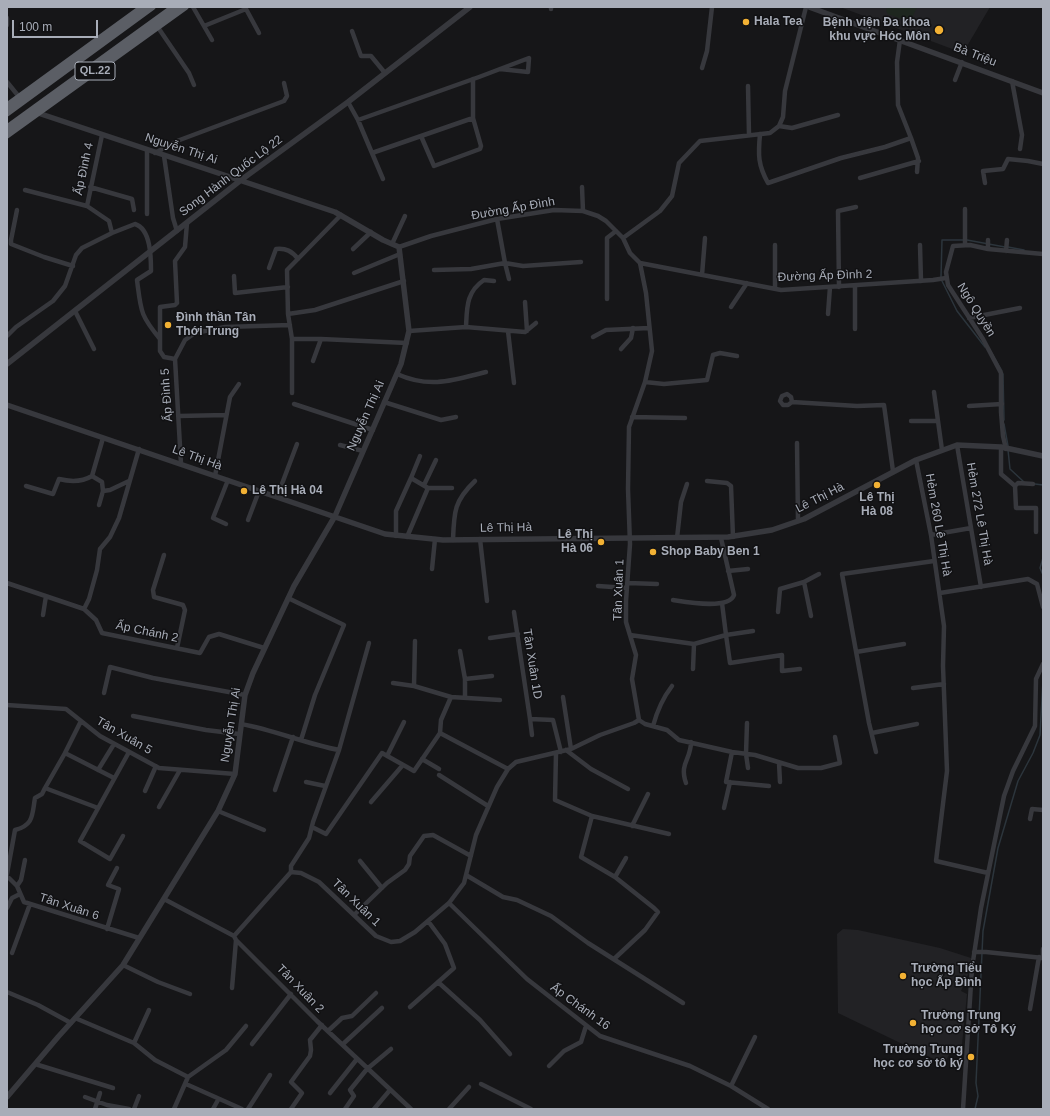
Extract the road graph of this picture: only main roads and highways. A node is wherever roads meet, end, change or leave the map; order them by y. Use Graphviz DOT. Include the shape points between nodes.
graph roads {
  1 [pos="143,7"];
  2 [pos="152,7"];
  3 [pos="174,7"];
  4 [pos="185,7"];
  5 [pos="21,99"];
  6 [pos="7,106"];
  7 [pos="34,112"];
  8 [pos="7,113"];
  9 [pos="7,128"];
  10 [pos="7,136"];
  1 -- 5 [label="highway, QL.22"];
  2 -- 5 [label="highway, QL.22"];
  3 -- 7 [label="highway, QL.22"];
  4 -- 7 [label="highway, QL.22"];
  5 -- 6 [label="highway, QL.22"];
  5 -- 8 [label="highway, QL.22"];
  7 -- 9 [label="highway, QL.22"];
  7 -- 10 [label="highway, QL.22"];
}
